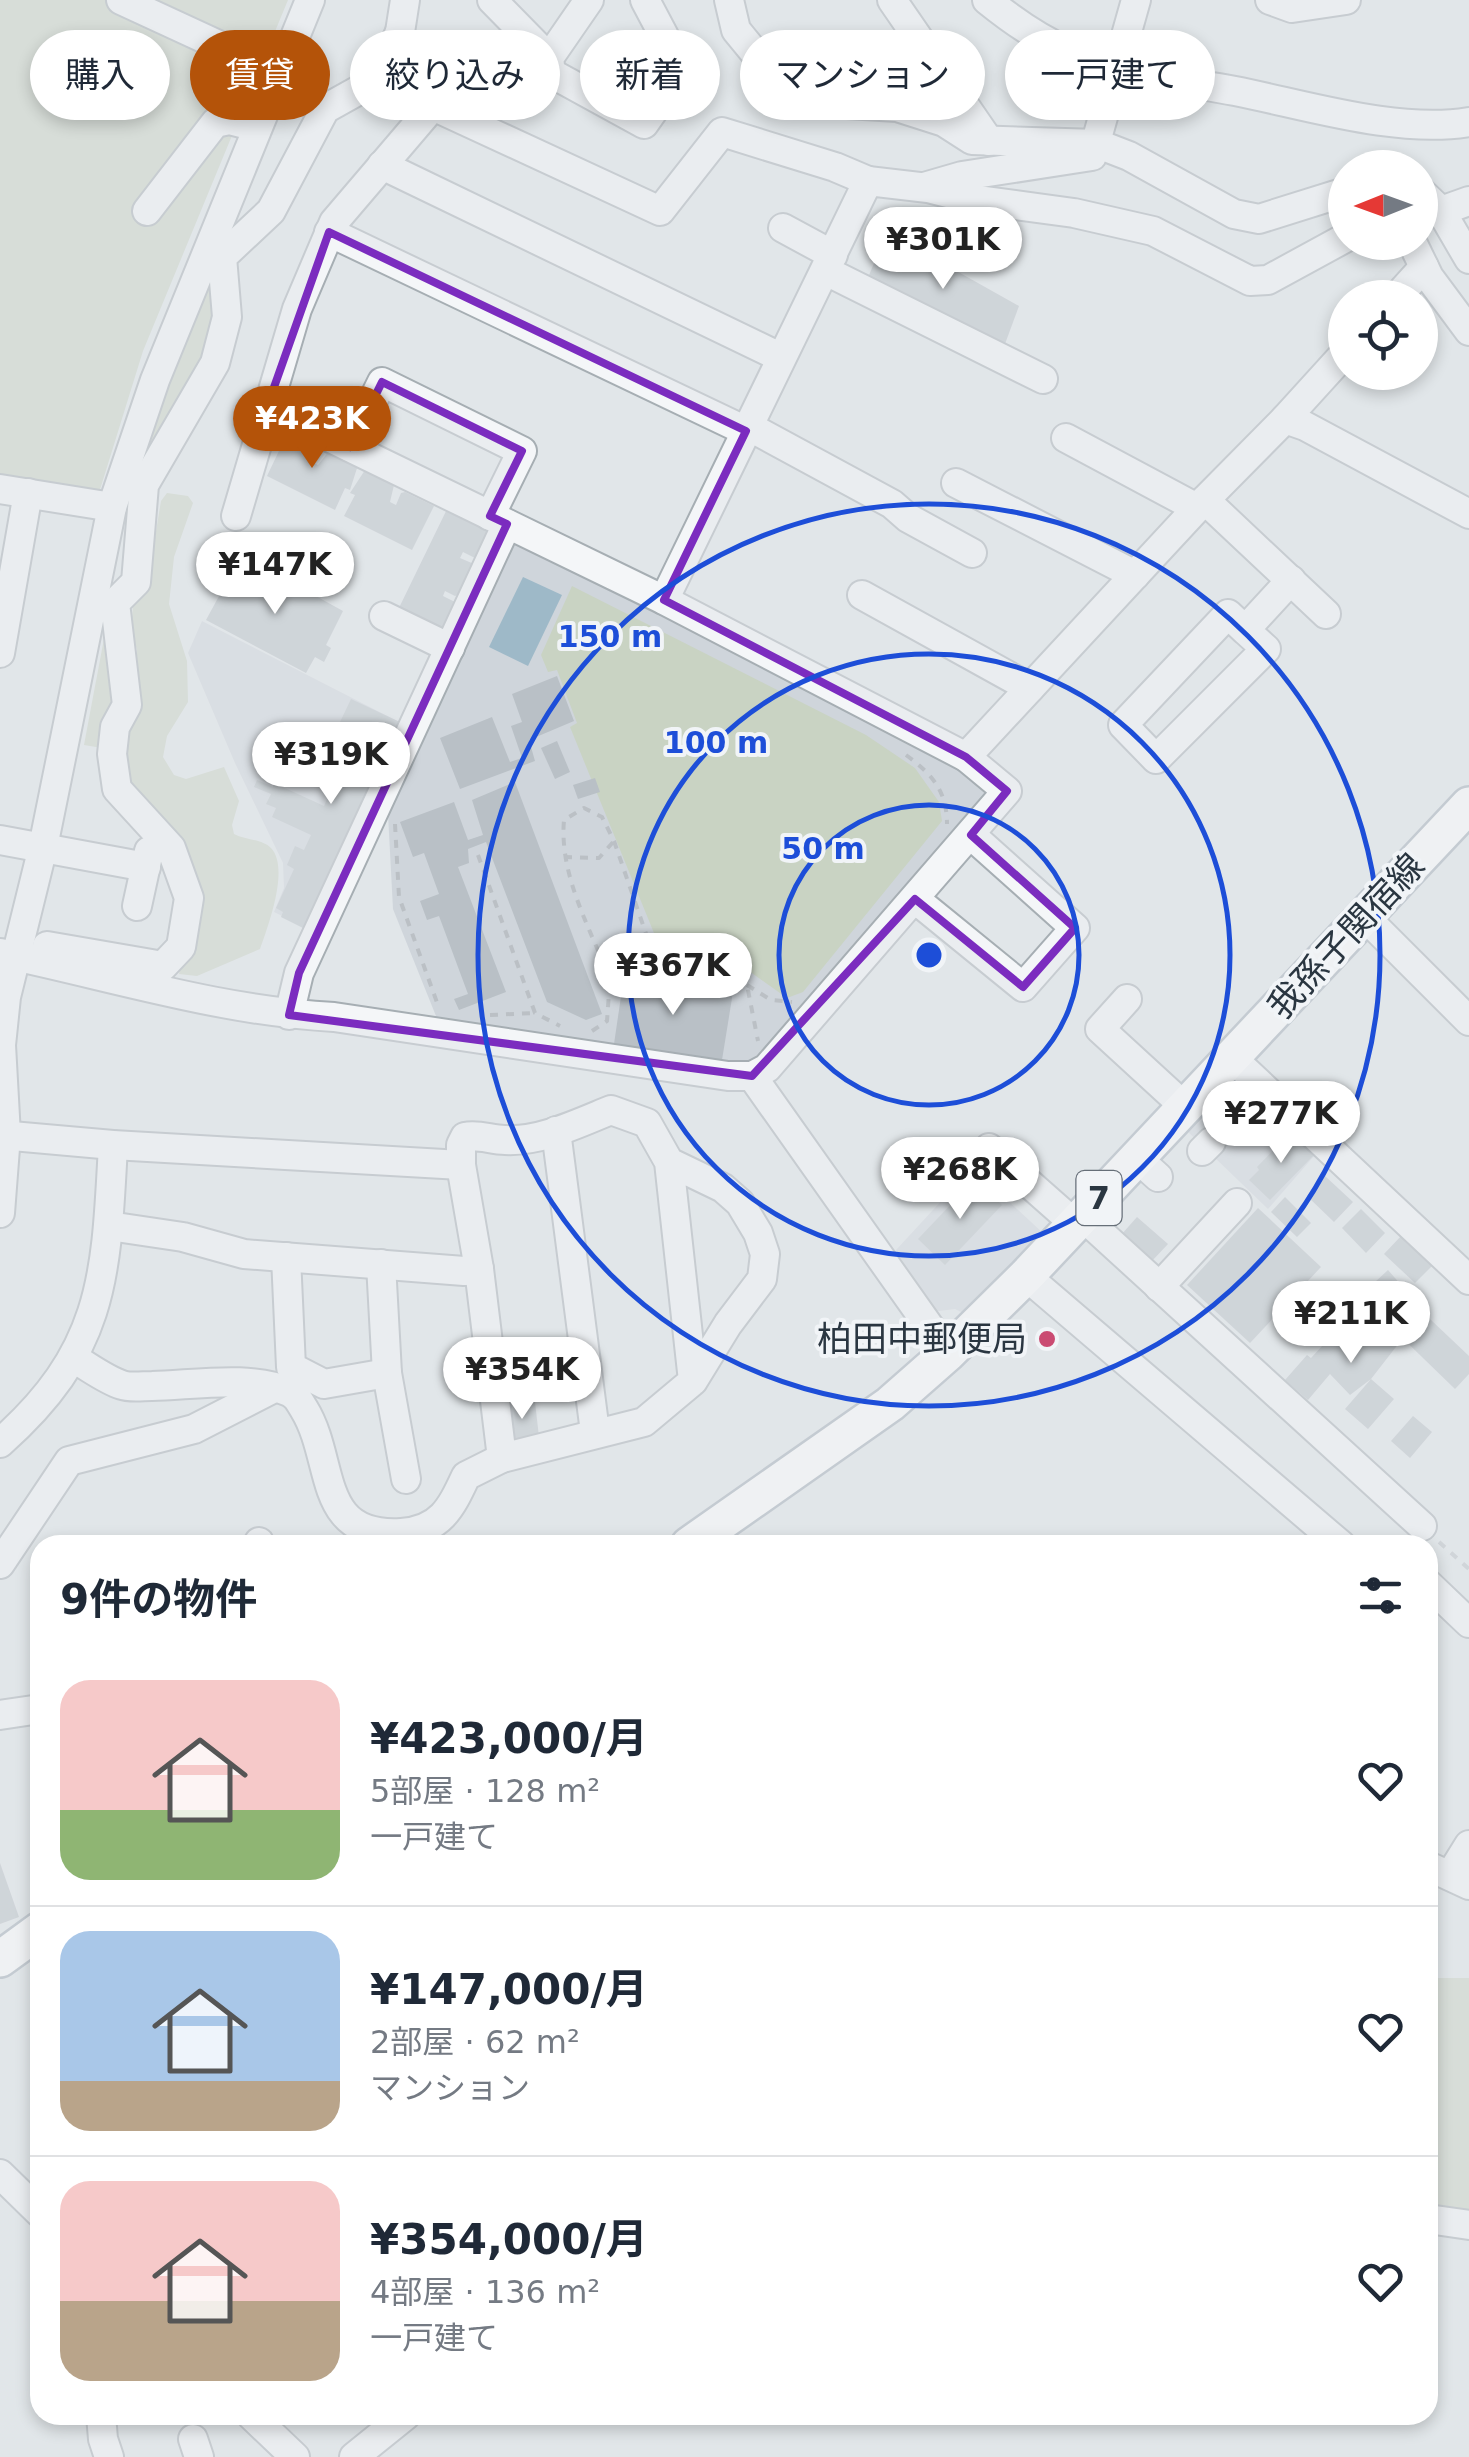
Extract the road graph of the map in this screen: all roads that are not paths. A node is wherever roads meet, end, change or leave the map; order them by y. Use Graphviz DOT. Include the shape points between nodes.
graph roads {
  1 [pos="122,0"];
  2 [pos="310,0"];
  3 [pos="406,0"];
  4 [pos="492,0"];
  5 [pos="589,0"];
  6 [pos="645,0"];
  7 [pos="729,0"];
  8 [pos="892,0"];
  9 [pos="987,0"];
  10 [pos="1136,0"];
  11 [pos="1270,0"];
  12 [pos="1346,0"];
  13 [pos="297,30"];
  14 [pos="400,30"];
  15 [pos="521,30"];
  16 [pos="1028,30"];
  17 [pos="1128,30"];
  18 [pos="190,32"];
  19 [pos="560,42"];
  20 [pos="560,78"];
  21 [pos="1215,87"];
  22 [pos="350,95"];
  23 [pos="259,120"];
  24 [pos="422,120"];
  25 [pos="464,120"];
  26 [pos="1104,120"];
  27 [pos="1469,122"];
  28 [pos="256,127"];
  29 [pos="989,141"];
  30 [pos="1098,144"];
  31 [pos="382,165"];
  32 [pos="868,181"];
  33 [pos="923,187"];
  34 [pos="1328,197"];
  35 [pos="1469,201"];
  36 [pos="1438,208"];
  37 [pos="147,211"];
  38 [pos="1441,211"];
  39 [pos="782,228"];
  40 [pos="329,232"];
  41 [pos="1328,247"];
  42 [pos="214,254"];
  43 [pos="1469,259"];
  44 [pos="1421,260"];
  45 [pos="830,263"];
  46 [pos="1469,331"];
  47 [pos="780,357"];
  48 [pos="1328,371"];
  49 [pos="1043,379"];
  50 [pos="267,407"];
  51 [pos="1285,418"];
  52 [pos="747,429"];
  53 [pos="1066,438"];
  54 [pos="350,448"];
  55 [pos="132,482"];
  56 [pos="956,483"];
  57 [pos="14,491"];
  58 [pos="1201,504"];
  59 [pos="112,507"];
  60 [pos="244,511"];
  61 [pos="1469,514"];
  62 [pos="498,520"];
  63 [pos="972,553"];
  64 [pos="1135,574"];
  65 [pos="1291,580"];
  66 [pos="862,595"];
  67 [pos="664,600"];
  68 [pos="104,601"];
  69 [pos="1326,614"];
  70 [pos="384,616"];
  71 [pos="1246,630"];
  72 [pos="450,648"];
  73 [pos="0,653"];
  74 [pos="1030,688"];
  75 [pos="966,757"];
  76 [pos="1469,804"];
  77 [pos="154,830"];
  78 [pos="959,831"];
  79 [pos="0,840"];
  80 [pos="43,847"];
  81 [pos="146,867"];
  82 [pos="916,899"];
  83 [pos="137,906"];
  84 [pos="1364,916"];
  85 [pos="12,950"];
  86 [pos="1127,998"];
  87 [pos="289,1014"];
  88 [pos="1469,1020"];
  89 [pos="1232,1058"];
  90 [pos="759,1072"];
  91 [pos="1198,1102"];
  92 [pos="556,1132"];
  93 [pos="3,1135"];
  94 [pos="113,1145"];
  95 [pos="989,1148"];
  96 [pos="669,1162"];
  97 [pos="461,1166"];
  98 [pos="1238,1203"];
  99 [pos="0,1213"];
  100 [pos="1078,1220"];
  101 [pos="109,1226"];
  102 [pos="286,1257"];
  103 [pos="381,1264"];
  104 [pos="479,1269"];
  105 [pos="1026,1276"];
  106 [pos="1469,1280"];
  107 [pos="1159,1286"];
  108 [pos="948,1353"];
  109 [pos="74,1359"];
  110 [pos="388,1373"];
  111 [pos="693,1381"];
  112 [pos="272,1389"];
  113 [pos="595,1432"];
  114 [pos="0,1443"];
  115 [pos="502,1458"];
  116 [pos="406,1480"];
  117 [pos="1422,1526"];
  118 [pos="703,1535"];
  119 [pos="1329,1535"];
  120 [pos="0,1564"];
  121 [pos="1438,1593"];
  122 [pos="1469,1622"];
  123 [pos="30,1710"];
  124 [pos="0,1715"];
  125 [pos="1469,1845"];
  126 [pos="1449,1875"];
  127 [pos="30,1937"];
  128 [pos="0,1959"];
  129 [pos="0,2174"];
  130 [pos="30,2203"];
  131 [pos="1438,2220"];
  132 [pos="1469,2225"];
  133 [pos="102,2425"];
  134 [pos="261,2425"];
  135 [pos="389,2425"];
  136 [pos="109,2457"];
  137 [pos="295,2457"];
  138 [pos="354,2457"];
  1 -- 18 [label="street"];
  2 -- 13 [label="street"];
  3 -- 14 [label="street"];
  4 -- 15 [label="street"];
  5 -- 19 [label="street"];
  6 -- 20 [label="street" via="682,70 644,124"];
  7 -- 29 [label="street" via="736,30 803,94 830,103 896,107"];
  8 -- 29 [label="street"];
  9 -- 16 [label="street"];
  10 -- 17 [label="street"];
  11 -- 12 [label="street" via="1292,8"];
  21 -- 27 [label="street" via="1367,117"];
  22 -- 42 [label="street" via="325,109 271,212"];
  23 -- 28 [label="street"];
  24 -- 31 [label="street"];
  25 -- 32 [label="street" via="660,211 722,132"];
  26 -- 30 [label="street"];
  28 -- 37 [label="street" via="216,123"];
  28 -- 42 [label="street"];
  29 -- 30 [label="street"];
  30 -- 33 [label="street" via="1092,156"];
  30 -- 34 [label="street" via="1234,214 1258,219"];
  31 -- 40 [label="street"];
  31 -- 47 [label="street"];
  32 -- 33 [label="street"];
  32 -- 45 [label="street"];
  33 -- 41 [label="street" via="1153,230 1250,281 1268,280"];
  35 -- 38 [label="street"];
  36 -- 38 [label="street"];
  38 -- 43 [label="street"];
  39 -- 45 [label="street"];
  40 -- 50 [label="street"];
  40 -- 52 [label="street"];
  42 -- 55 [label="street" via="154,380"];
  42 -- 55 [label="street" via="227,317 215,362"];
  44 -- 46 [label="street"];
  45 -- 47 [label="street"];
  45 -- 49 [label="street"];
  47 -- 52 [label="street"];
  48 -- 51 [label="street"];
  50 -- 54 [label="street"];
  50 -- 60 [label="street"];
  51 -- 58 [label="street"];
  51 -- 61 [label="street"];
  52 -- 63 [label="street"];
  52 -- 67 [label="street"];
  53 -- 58 [label="street"];
  54 -- 62 [label="street"];
  54 -- 62 [label="street" via="382,382 522,451"];
  55 -- 59 [label="street"];
  55 -- 68 [label="street" via="136,582"];
  56 -- 64 [label="street"];
  57 -- 59 [label="street"];
  57 -- 73 [label="street"];
  58 -- 64 [label="street"];
  58 -- 65 [label="street"];
  59 -- 68 [label="street"];
  62 -- 67 [label="street"];
  62 -- 72 [label="street"];
  64 -- 74 [label="street"];
  65 -- 69 [label="street"];
  65 -- 71 [label="street"];
  66 -- 74 [label="street"];
  67 -- 75 [label="street"];
  68 -- 77 [label="street" via="127,706 115,727 117,790"];
  68 -- 80 [label="street"];
  70 -- 72 [label="street"];
  71 -- 71 [label="street" via="1266,648 1156,759 1123,725 1228,614"];
  72 -- 87 [label="street" via="416,701 300,973"];
  74 -- 75 [label="street"];
  75 -- 78 [label="street" via="1006,791"];
  76 -- 84 [label="main road, 我孫子関宿線 / 7"];
  77 -- 81 [label="street"];
  77 -- 85 [label="street" via="171,848 189,898 182,946 164,966"];
  78 -- 82 [label="street"];
  78 -- 82 [label="street" via="1076,928 1023,987"];
  79 -- 80 [label="street"];
  80 -- 81 [label="street"];
  80 -- 85 [label="street"];
  81 -- 83 [label="street"];
  82 -- 90 [label="street"];
  84 -- 88 [label="street"];
  84 -- 89 [label="main road, 我孫子関宿線 / 7"];
  85 -- 87 [label="street" via="168,992"];
  85 -- 93 [label="street" via="2,1026"];
  86 -- 91 [label="street" via="1100,1030"];
  87 -- 90 [label="street" via="684,1070"];
  89 -- 91 [label="main road, 我孫子関宿線 / 7"];
  89 -- 106 [label="street"];
  90 -- 108 [label="street"];
  91 -- 100 [label="main road, 我孫子関宿線 / 7" via="1147,1168"];
  92 -- 96 [label="street" via="612,1110 647,1123"];
  92 -- 97 [label="street" via="506,1141 466,1136"];
  92 -- 113 [label="street"];
  93 -- 94 [label="street"];
  93 -- 99 [label="street"];
  94 -- 97 [label="street"];
  94 -- 101 [label="street"];
  95 -- 100 [label="street"];
  96 -- 111 [label="street"];
  96 -- 111 [label="street" via="740,1203 766,1254 762,1279"];
  97 -- 104 [label="street"];
  98 -- 107 [label="street"];
  100 -- 105 [label="main road, 我孫子関宿線 / 7"];
  100 -- 107 [label="street"];
  101 -- 102 [label="street"];
  101 -- 109 [label="street" via="99,1290"];
  102 -- 103 [label="street"];
  102 -- 110 [label="street" via="291,1367 324,1384"];
  103 -- 104 [label="street"];
  103 -- 110 [label="street"];
  104 -- 115 [label="street"];
  105 -- 108 [label="main road, 我孫子関宿線 / 7"];
  105 -- 119 [label="street"];
  107 -- 117 [label="street"];
  108 -- 118 [label="main road, 我孫子関宿線 / 7" via="890,1404"];
  109 -- 112 [label="street" via="124,1386 246,1381"];
  109 -- 114 [label="street"];
  110 -- 116 [label="street"];
  111 -- 113 [label="street" via="644,1422"];
  112 -- 115 [label="street" via="296,1396 310,1419 334,1498 364,1530 416,1532 434,1523 456,1502 466,1476"];
  112 -- 120 [label="street" via="194,1429 69,1461"];
  113 -- 115 [label="street"];
  121 -- 122 [label="street"];
  123 -- 124 [label="street"];
  125 -- 126 [label="street"];
  127 -- 128 [label="main road"];
  129 -- 130 [label="street"];
  131 -- 132 [label="street"];
  133 -- 136 [label="street"];
  134 -- 137 [label="street"];
  135 -- 138 [label="street"];
}
